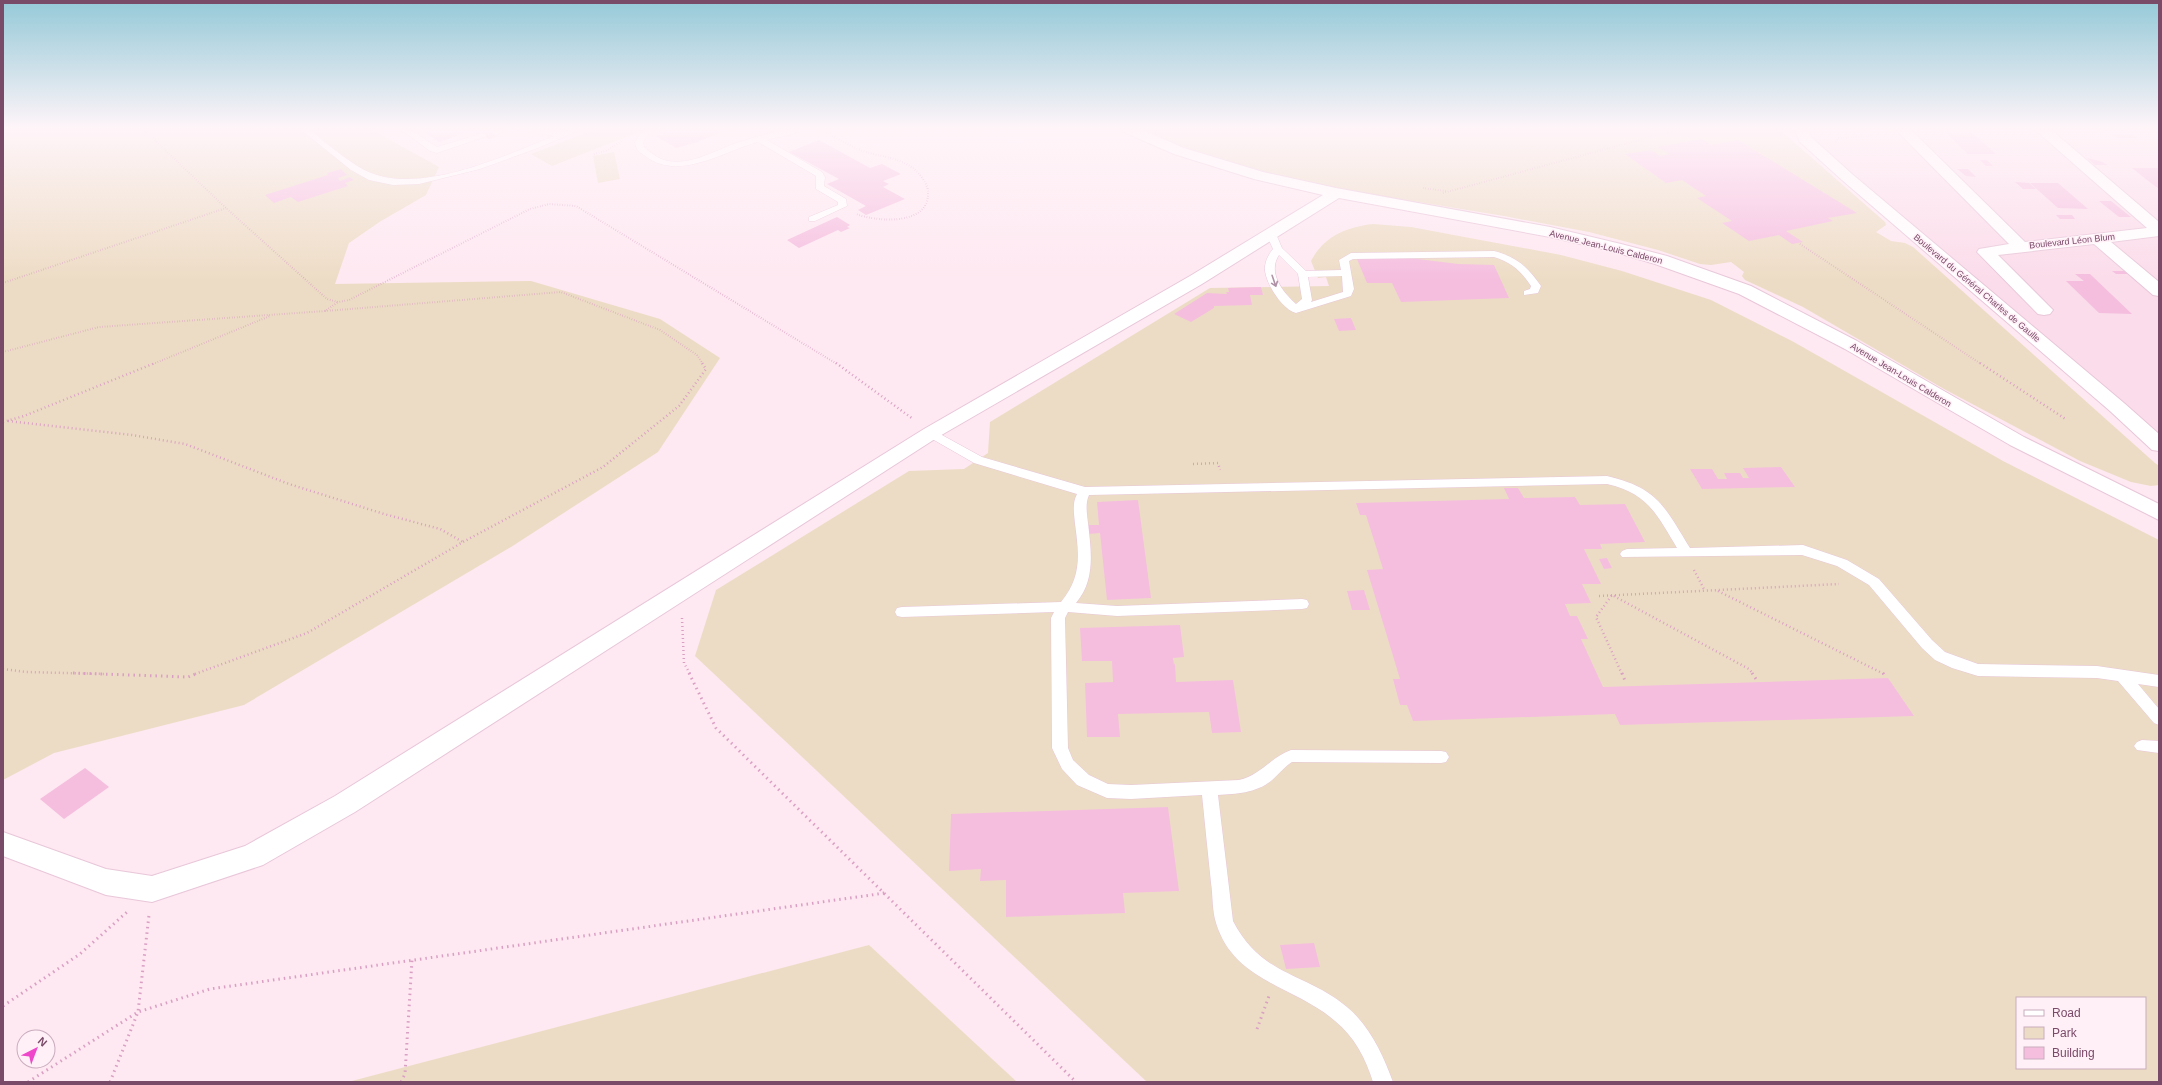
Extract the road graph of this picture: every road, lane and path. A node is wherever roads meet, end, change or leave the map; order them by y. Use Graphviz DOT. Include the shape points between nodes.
graph roads {
  1 [pos="195,179"];
  2 [pos="376,179"];
  3 [pos="435,179"];
  4 [pos="821,179"];
  5 [pos="922,179"];
  6 [pos="1278,179"];
  7 [pos="1496,179"];
  8 [pos="1850,179"];
  9 [pos="1952,179"];
  10 [pos="2099,179"];
  11 [pos="1336,193"];
  12 [pos="1398,205"];
  13 [pos="842,206"];
  14 [pos="226,208"];
  15 [pos="812,219"];
  16 [pos="2159,230"];
  17 [pos="2096,238"];
  18 [pos="1274,241"];
  19 [pos="1800,244"];
  20 [pos="2021,246"];
  21 [pos="1345,273"];
  22 [pos="1303,274"];
  23 [pos="3,283"];
  24 [pos="2159,291"];
  25 [pos="1528,294"];
  26 [pos="338,302"];
  27 [pos="1296,310"];
  28 [pos="2044,310"];
  29 [pos="325,311"];
  30 [pos="272,316"];
  31 [pos="3,352"];
  32 [pos="8,420"];
  33 [pos="2067,420"];
  34 [pos="3,422"];
  35 [pos="931,433"];
  36 [pos="2159,445"];
  37 [pos="2095,479"];
  38 [pos="1085,491"];
  39 [pos="2159,499"];
  40 [pos="2159,513"];
  41 [pos="463,542"];
  42 [pos="1686,553"];
  43 [pos="1628,554"];
  44 [pos="1874,582"];
  45 [pos="685,587"];
  46 [pos="1717,590"];
  47 [pos="1612,595"];
  48 [pos="1599,596"];
  49 [pos="1302,604"];
  50 [pos="1062,607"];
  51 [pos="902,612"];
  52 [pos="3,669"];
  53 [pos="2122,674"];
  54 [pos="1885,676"];
  55 [pos="1756,679"];
  56 [pos="1625,681"];
  57 [pos="2159,681"];
  58 [pos="2159,719"];
  59 [pos="2142,746"];
  60 [pos="2159,747"];
  61 [pos="1440,757"];
  62 [pos="1209,789"];
  63 [pos="3,844"];
  64 [pos="152,889"];
  65 [pos="885,893"];
  66 [pos="412,960"];
  67 [pos="1276,977"];
  68 [pos="3,1006"];
  69 [pos="138,1012"];
  70 [pos="1257,1029"];
  71 [pos="28,1082"];
  72 [pos="110,1082"];
  73 [pos="401,1082"];
  74 [pos="1076,1082"];
  75 [pos="1383,1082"];
  1 -- 14 [label="path"];
  2 -- 3 [label="lane" via="407,182"];
  4 -- 13 [label="lane" via="819,187 844,201"];
  5 -- 13 [label="path" via="930,190 930,198 918,212 908,217 888,222 868,219"];
  6 -- 11 [label="street, Avenue Jean-Louis Calderon"];
  7 -- 12 [label="path"];
  8 -- 36 [label="street, Boulevard du Général Charles de Gaulle"];
  9 -- 20 [label="street"];
  10 -- 16 [label="street"];
  11 -- 12 [label="street, Avenue Jean-Louis Calderon"];
  11 -- 18 [label="street"];
  12 -- 37 [label="street, Avenue Jean-Louis Calderon" via="1550,232 1615,247 1661,260 1745,290 1851,345 2017,441"];
  13 -- 15 [label="lane"];
  14 -- 23 [label="path"];
  14 -- 26 [label="path" via="327,299"];
  16 -- 17 [label="street, Boulevard Léon Blum"];
  17 -- 20 [label="street, Boulevard Léon Blum"];
  17 -- 24 [label="street"];
  18 -- 22 [label="lane"];
  18 -- 27 [label="lane, one-way" via="1268,264 1280,295"];
  18 -- 35 [label="street"];
  19 -- 33 [label="path"];
  20 -- 28 [label="street, Boulevard Léon Blum" via="1985,252"];
  21 -- 22 [label="lane"];
  21 -- 25 [label="lane" via="1344,260 1351,256 1494,254 1506,257 1524,267 1536,286 1534,291"];
  21 -- 27 [label="lane" via="1349,289 1347,294"];
  22 -- 27 [label="lane" via="1307,300"];
  26 -- 29 [label="path"];
  26 -- 35 [label="path" via="349,300 530,209 549,204 576,206 848,370"];
  29 -- 30 [label="path"];
  29 -- 41 [label="path" via="561,292 660,330 697,355 706,369 679,406 603,466"];
  30 -- 31 [label="path" via="99,327"];
  30 -- 32 [label="path" via="24,416"];
  32 -- 34 [label="path"];
  32 -- 41 [label="path" via="185,444 289,484 440,529"];
  35 -- 38 [label="lane" via="978,460"];
  35 -- 45 [label="street"];
  37 -- 39 [label="street"];
  37 -- 40 [label="street"];
  38 -- 42 [label="lane" via="1607,480 1632,486 1653,500"];
  38 -- 50 [label="lane" via="1080,508 1084,577 1078,591"];
  41 -- 52 [label="path" via="307,634 188,677 26,672"];
  42 -- 43 [label="lane"];
  42 -- 44 [label="lane" via="1803,550 1842,563"];
  44 -- 46 [label="path"];
  44 -- 53 [label="lane" via="1927,644 1940,656 1956,664 1978,670"];
  45 -- 64 [label="street" via="338,808 253,856"];
  45 -- 65 [label="path" via="682,625 684,663 716,728"];
  46 -- 47 [label="path"];
  46 -- 54 [label="path" via="1882,672"];
  47 -- 48 [label="path"];
  47 -- 55 [label="path" via="1749,669"];
  47 -- 56 [label="path" via="1596,617"];
  49 -- 50 [label="lane" via="1117,611"];
  50 -- 51 [label="lane"];
  50 -- 62 [label="lane" via="1058,618 1060,748 1067,764 1083,780 1107,791"];
  53 -- 57 [label="lane"];
  53 -- 58 [label="lane"];
  59 -- 60 [label="lane"];
  61 -- 62 [label="lane" via="1291,756 1282,759 1253,784"];
  62 -- 67 [label="lane" via="1224,922 1246,957"];
  63 -- 64 [label="street" via="106,882"];
  64 -- 68 [label="path" via="80,954"];
  64 -- 69 [label="path"];
  65 -- 66 [label="path"];
  65 -- 74 [label="path"];
  66 -- 69 [label="path" via="210,989"];
  66 -- 73 [label="path" via="405,1074"];
  67 -- 70 [label="path"];
  67 -- 75 [label="lane" via="1345,1016 1363,1039 1379,1068"];
  69 -- 71 [label="path"];
  69 -- 72 [label="path"];
}
